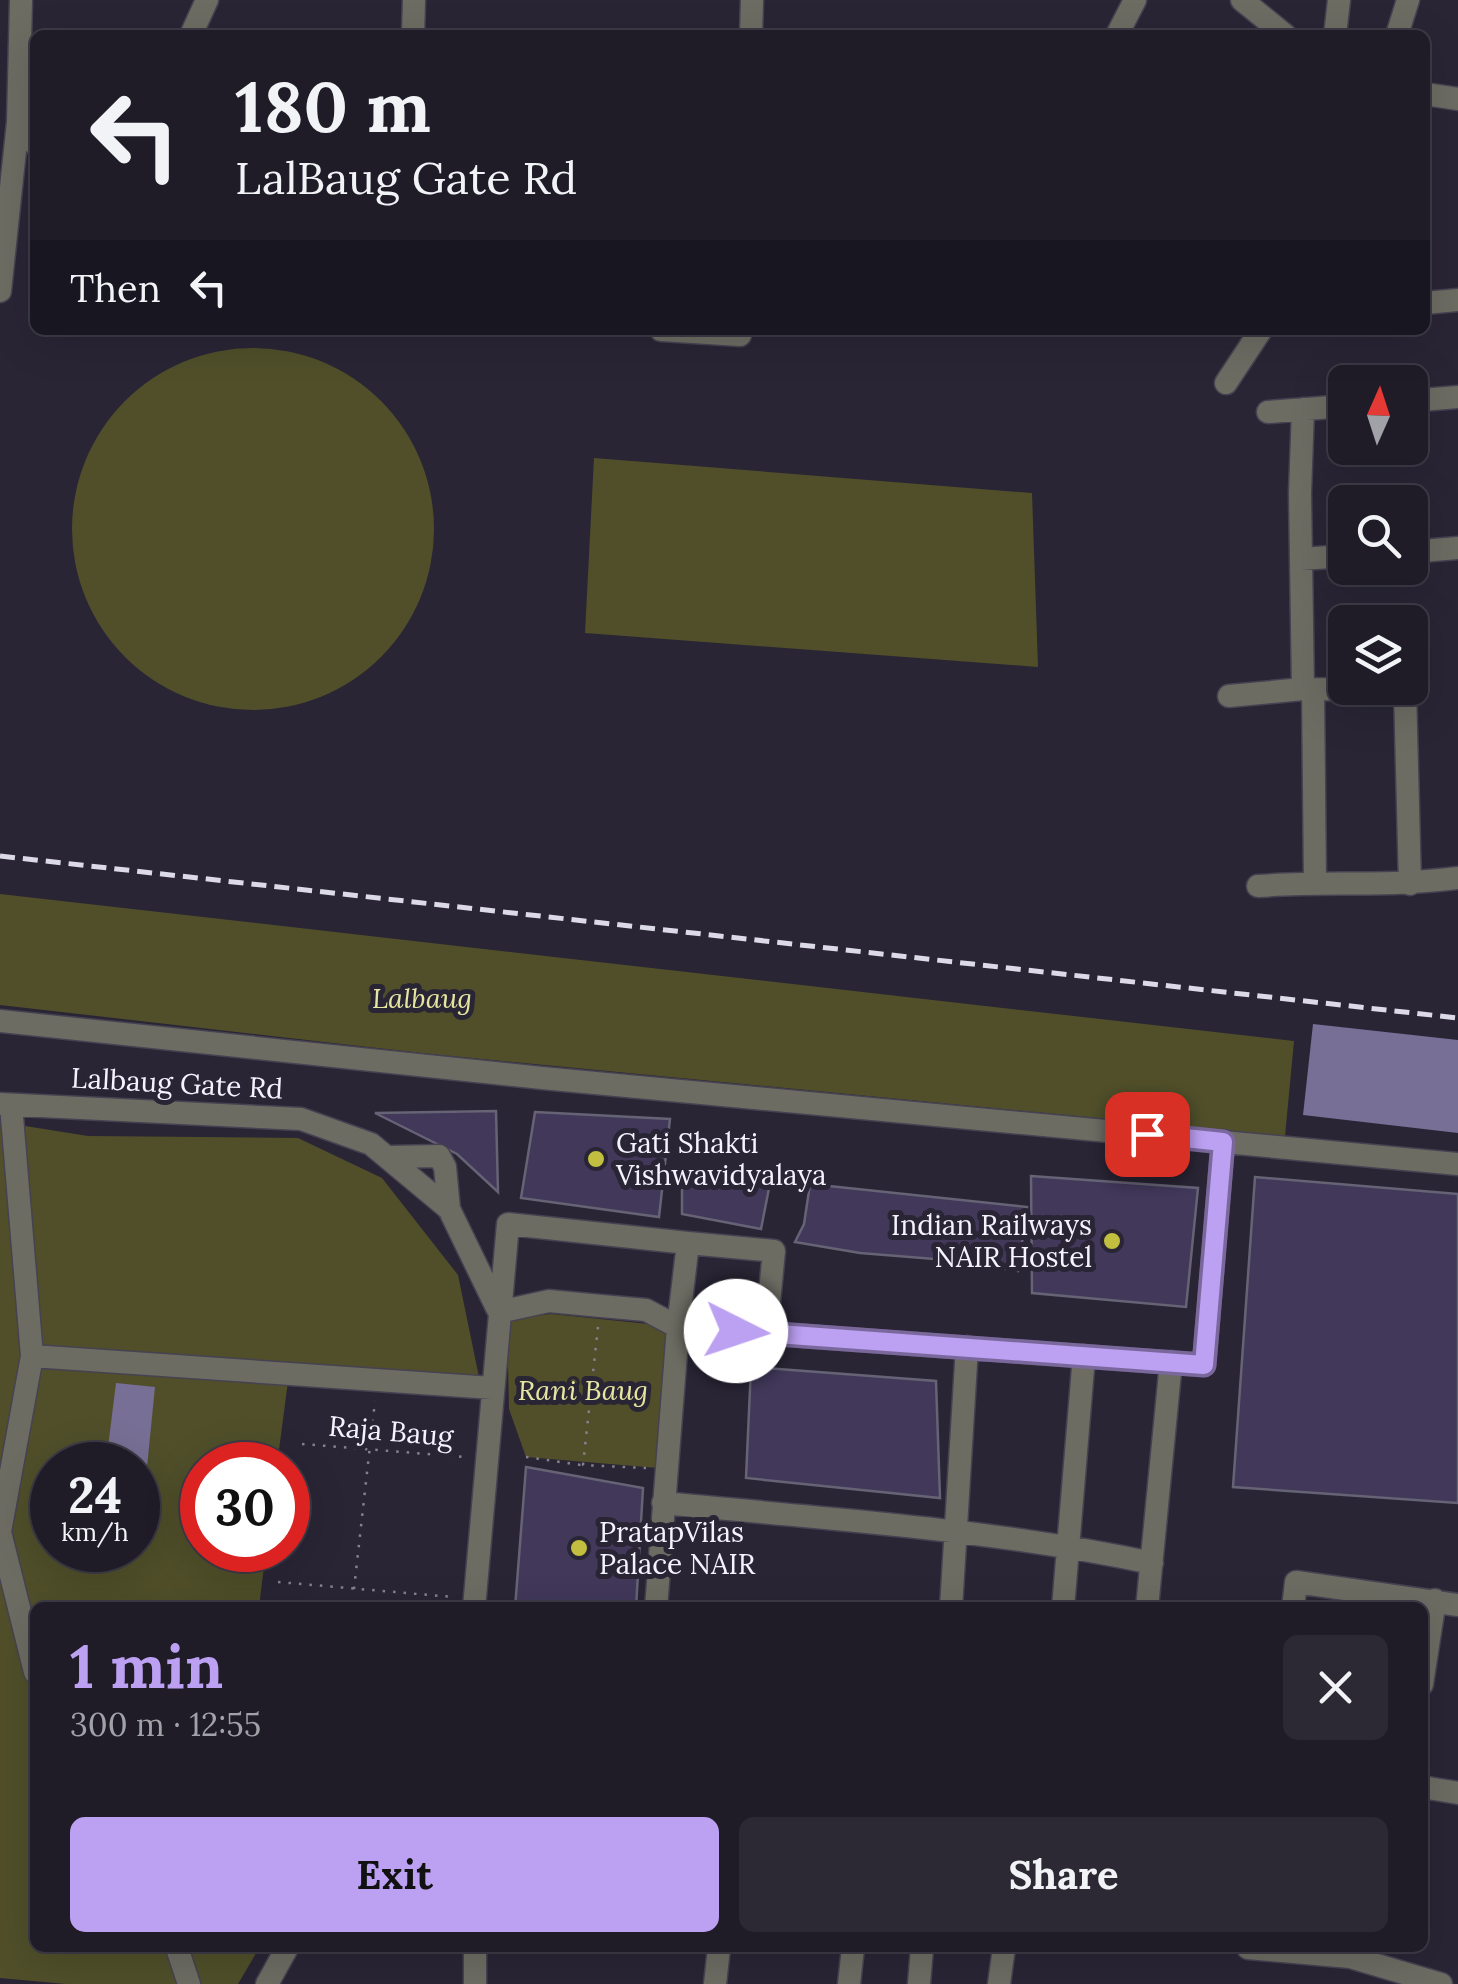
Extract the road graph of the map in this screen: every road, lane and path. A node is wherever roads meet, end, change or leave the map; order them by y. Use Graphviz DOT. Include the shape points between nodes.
graph roads {
  1 [pos="22,0"];
  2 [pos="207,0"];
  3 [pos="414,0"];
  4 [pos="752,0"];
  5 [pos="1134,0"];
  6 [pos="1242,0"];
  7 [pos="1339,0"];
  8 [pos="1408,0"];
  9 [pos="193,30"];
  10 [pos="414,30"];
  11 [pos="750,30"];
  12 [pos="1119,30"];
  13 [pos="1278,30"];
  14 [pos="1336,30"];
  15 [pos="1399,30"];
  16 [pos="1430,95"];
  17 [pos="1458,98"];
  18 [pos="18,122"];
  19 [pos="30,138"];
  20 [pos="0,291"];
  21 [pos="1458,300"];
  22 [pos="1430,303"];
  23 [pos="1258,335"];
  24 [pos="1226,383"];
  25 [pos="1458,397"];
  26 [pos="1428,400"];
  27 [pos="1328,408"];
  28 [pos="1304,410"];
  29 [pos="1268,412"];
  30 [pos="1458,548"];
  31 [pos="1428,550"];
  32 [pos="1328,557"];
  33 [pos="1301,559"];
  34 [pos="1308,690"];
  35 [pos="1228,696"];
  36 [pos="1458,878"];
  37 [pos="1315,881"];
  38 [pos="1410,884"];
  39 [pos="1258,886"];
  40 [pos="0,1011"];
  41 [pos="0,1021"];
  42 [pos="542,1078"];
  43 [pos="5,1104"];
  44 [pos="1223,1142"];
  45 [pos="389,1157"];
  46 [pos="1458,1164"];
  47 [pos="449,1210"];
  48 [pos="688,1243"];
  49 [pos="601,1306"];
  50 [pos="499,1312"];
  51 [pos="678,1327"];
  52 [pos="766,1333"];
  53 [pos="968,1348"];
  54 [pos="32,1356"];
  55 [pos="1084,1356"];
  56 [pos="1171,1362"];
  57 [pos="377,1379"];
  58 [pos="492,1388"];
  59 [pos="310,1445"];
  60 [pos="370,1450"];
  61 [pos="477,1458"];
  62 [pos="526,1458"];
  63 [pos="583,1465"];
  64 [pos="666,1468"];
  65 [pos="663,1503"];
  66 [pos="955,1530"];
  67 [pos="1068,1545"];
  68 [pos="1152,1563"];
  69 [pos="278,1582"];
  70 [pos="354,1589"];
  71 [pos="459,1602"];
  72 [pos="467,1602"];
  73 [pos="656,1602"];
  74 [pos="950,1602"];
  75 [pos="1063,1602"];
  76 [pos="1148,1602"];
  77 [pos="1294,1602"];
  78 [pos="1446,1603"];
  79 [pos="30,1652"];
  80 [pos="1428,1664"];
  81 [pos="1428,1787"];
  82 [pos="1458,1793"];
  83 [pos="178,1952"];
  84 [pos="286,1952"];
  85 [pos="474,1952"];
  86 [pos="719,1952"];
  87 [pos="853,1952"];
  88 [pos="922,1952"];
  89 [pos="1003,1952"];
  90 [pos="1350,1952"];
  91 [pos="189,1984"];
  92 [pos="267,1984"];
  93 [pos="475,1984"];
  94 [pos="715,1984"];
  95 [pos="849,1984"];
  96 [pos="918,1984"];
  97 [pos="998,1984"];
  98 [pos="1442,1984"];
  1 -- 18 [label="street"];
  2 -- 9 [label="street"];
  3 -- 10 [label="street"];
  4 -- 11 [label="street"];
  5 -- 12 [label="street"];
  6 -- 13 [label="street"];
  7 -- 14 [label="street"];
  8 -- 15 [label="street"];
  16 -- 17 [label="street"];
  18 -- 19 [label="street"];
  18 -- 20 [label="street"];
  21 -- 22 [label="street"];
  23 -- 24 [label="street"];
  25 -- 26 [label="street"];
  27 -- 28 [label="street"];
  28 -- 29 [label="street"];
  28 -- 33 [label="street"];
  30 -- 31 [label="street"];
  32 -- 33 [label="street"];
  33 -- 34 [label="street"];
  34 -- 35 [label="street"];
  34 -- 37 [label="street"];
  34 -- 38 [label="street" via="1404,690"];
  36 -- 38 [label="street"];
  37 -- 38 [label="street"];
  37 -- 39 [label="street"];
  40 -- 42 [label="street" via="514,1068"];
  41 -- 42 [label="street"];
  42 -- 44 [label="street"];
  43 -- 45 [label="street, Lalbaug Gate Rd" via="301,1119"];
  43 -- 54 [label="street"];
  44 -- 46 [label="street"];
  44 -- 56 [label="street" via="1204,1365"];
  45 -- 47 [label="street, Lalbaug Gate Rd"];
  45 -- 47 [label="street" via="439,1156"];
  47 -- 50 [label="street, Lalbaug Gate Rd"];
  48 -- 50 [label="street" via="508,1224"];
  48 -- 51 [label="street"];
  48 -- 52 [label="street" via="774,1251"];
  49 -- 50 [label="street" via="549,1301"];
  49 -- 51 [label="street" via="646,1310"];
  49 -- 63 [label="path"];
  50 -- 58 [label="street"];
  51 -- 52 [label="street"];
  51 -- 64 [label="street"];
  52 -- 53 [label="street"];
  53 -- 55 [label="street"];
  53 -- 66 [label="street"];
  54 -- 57 [label="street"];
  54 -- 79 [label="street" via="0,1532"];
  55 -- 56 [label="street"];
  55 -- 67 [label="street"];
  56 -- 68 [label="street"];
  57 -- 58 [label="street"];
  57 -- 60 [label="path"];
  58 -- 72 [label="street"];
  59 -- 60 [label="path, Raja Baug"];
  60 -- 61 [label="path, Raja Baug"];
  60 -- 70 [label="path"];
  62 -- 63 [label="path"];
  63 -- 64 [label="path"];
  64 -- 65 [label="street"];
  65 -- 66 [label="street"];
  65 -- 73 [label="street"];
  66 -- 67 [label="street"];
  66 -- 74 [label="street"];
  67 -- 68 [label="street"];
  67 -- 75 [label="street"];
  68 -- 76 [label="street"];
  69 -- 70 [label="path"];
  70 -- 71 [label="path"];
  77 -- 78 [label="street" via="1296,1582"];
  78 -- 80 [label="street"];
  81 -- 82 [label="street"];
  83 -- 91 [label="street"];
  84 -- 92 [label="street"];
  85 -- 93 [label="street"];
  86 -- 94 [label="street"];
  87 -- 95 [label="street"];
  88 -- 96 [label="street"];
  89 -- 97 [label="street"];
  90 -- 98 [label="street"];
}
